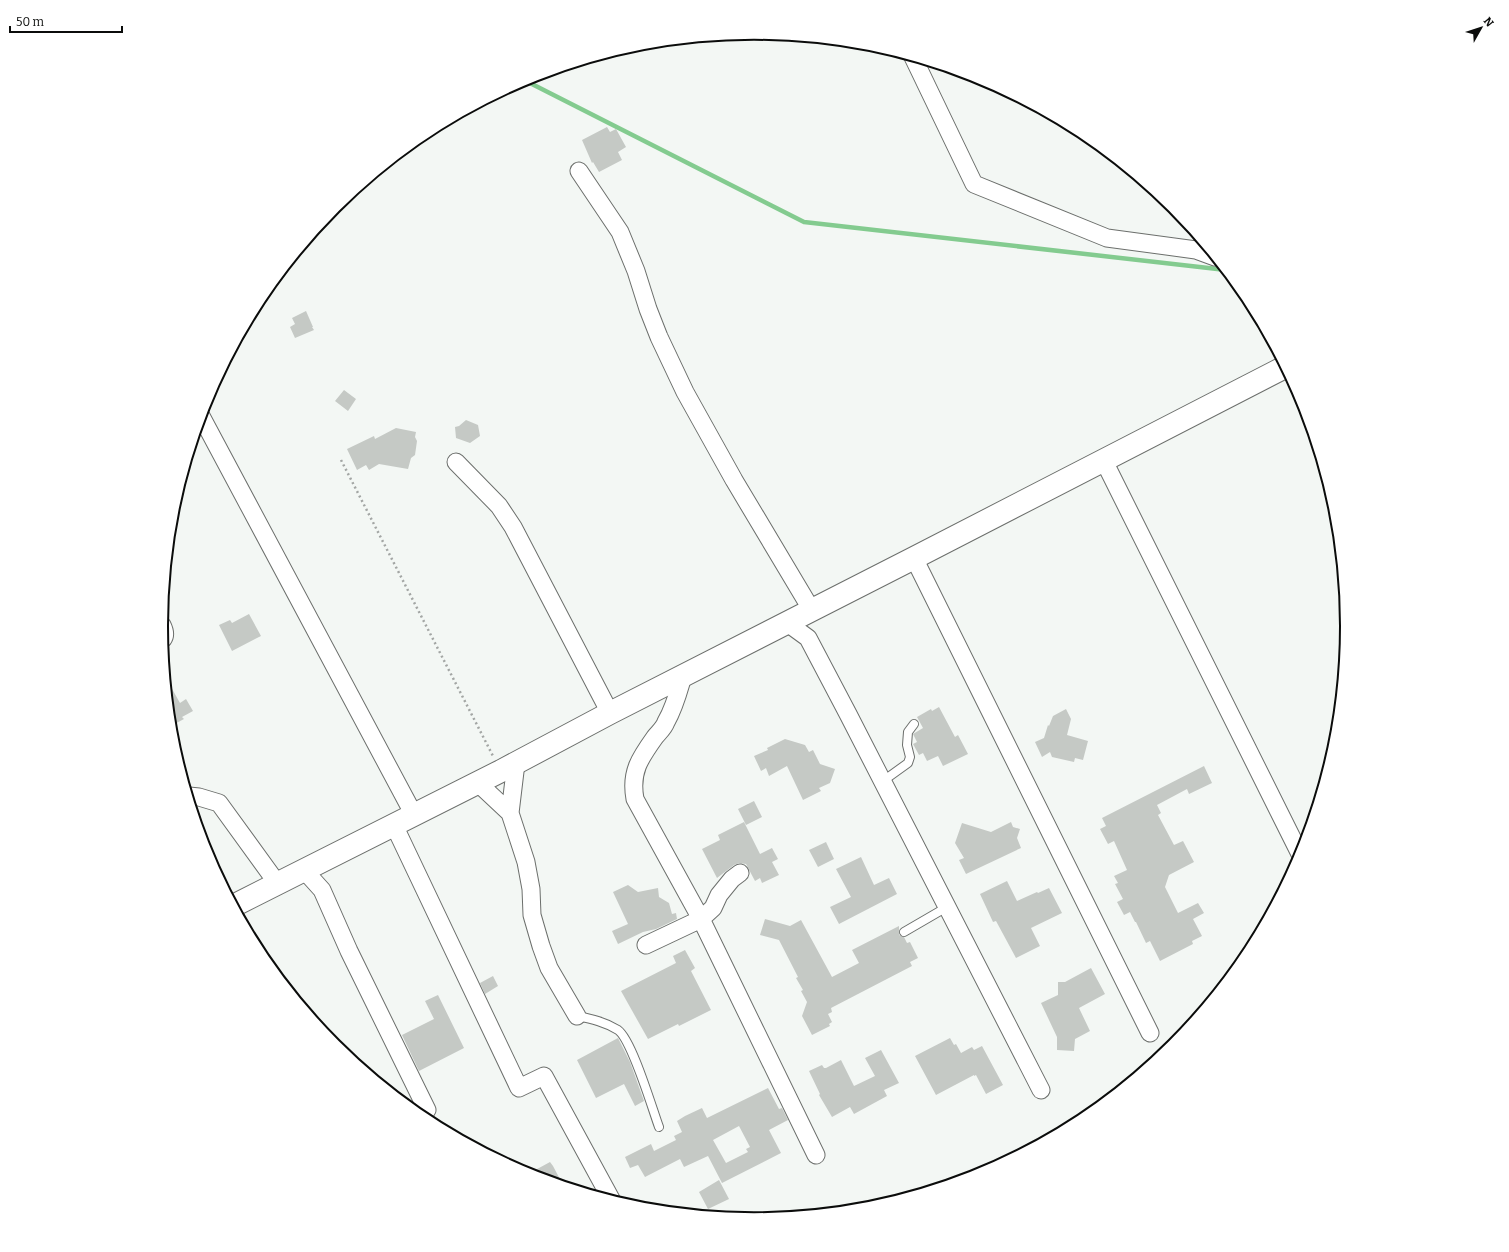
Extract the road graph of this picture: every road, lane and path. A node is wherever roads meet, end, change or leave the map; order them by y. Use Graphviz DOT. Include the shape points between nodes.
graph roads {
  1 [pos="916,63"];
  2 [pos="579,171"];
  3 [pos="1206,254"];
  4 [pos="1281,369"];
  5 [pos="206,423"];
  6 [pos="342,460"];
  7 [pos="1104,461"];
  8 [pos="456,462"];
  9 [pos="914,558"];
  10 [pos="813,608"];
  11 [pos="786,622"];
  12 [pos="808,638"];
  13 [pos="683,676"];
  14 [pos="610,713"];
  15 [pos="914,724"];
  16 [pos="508,767"];
  17 [pos="883,781"];
  18 [pos="478,783"];
  19 [pos="194,797"];
  20 [pos="510,813"];
  21 [pos="414,815"];
  22 [pos="394,825"];
  23 [pos="1297,848"];
  24 [pos="326,859"];
  25 [pos="304,870"];
  26 [pos="740,873"];
  27 [pos="277,883"];
  28 [pos="322,890"];
  29 [pos="239,903"];
  30 [pos="947,907"];
  31 [pos="701,918"];
  32 [pos="904,932"];
  33 [pos="646,945"];
  34 [pos="577,1016"];
  35 [pos="1150,1033"];
  36 [pos="1041,1090"];
  37 [pos="426,1110"];
  38 [pos="658,1127"];
  39 [pos="816,1155"];
  40 [pos="608,1193"];
  1 -- 3 [label="street" via="974,184 1107,238 1196,250"];
  2 -- 10 [label="street" via="620,232 659,337 685,392 734,480"];
  4 -- 7 [label="street"];
  5 -- 21 [label="street"];
  6 -- 16 [label="path"];
  7 -- 9 [label="street"];
  7 -- 23 [label="street"];
  8 -- 14 [label="street" via="499,506 513,527"];
  9 -- 10 [label="street"];
  9 -- 35 [label="street"];
  10 -- 11 [label="street"];
  10 -- 12 [label="street"];
  11 -- 12 [label="street"];
  11 -- 13 [label="street"];
  12 -- 17 [label="street"];
  13 -- 14 [label="street"];
  13 -- 31 [label="street" via="676,703 665,724 639,761 634,773 633,787 638,804"];
  14 -- 16 [label="street"];
  15 -- 17 [label="lane" via="908,732 908,763"];
  16 -- 18 [label="street"];
  16 -- 20 [label="street"];
  17 -- 30 [label="street"];
  18 -- 20 [label="street"];
  18 -- 21 [label="street"];
  19 -- 27 [label="street" via="218,803"];
  20 -- 34 [label="street" via="526,862 532,915 541,946 549,968"];
  21 -- 22 [label="street"];
  22 -- 24 [label="street"];
  22 -- 40 [label="street" via="519,1088 544,1076"];
  24 -- 25 [label="street"];
  24 -- 28 [label="street"];
  25 -- 27 [label="street"];
  25 -- 28 [label="street"];
  26 -- 31 [label="street" via="732,878 713,908"];
  27 -- 29 [label="street"];
  28 -- 37 [label="street"];
  30 -- 32 [label="lane"];
  30 -- 36 [label="street"];
  31 -- 33 [label="street"];
  31 -- 39 [label="street"];
  34 -- 38 [label="lane" via="603,1022 620,1031 631,1049"];
}
